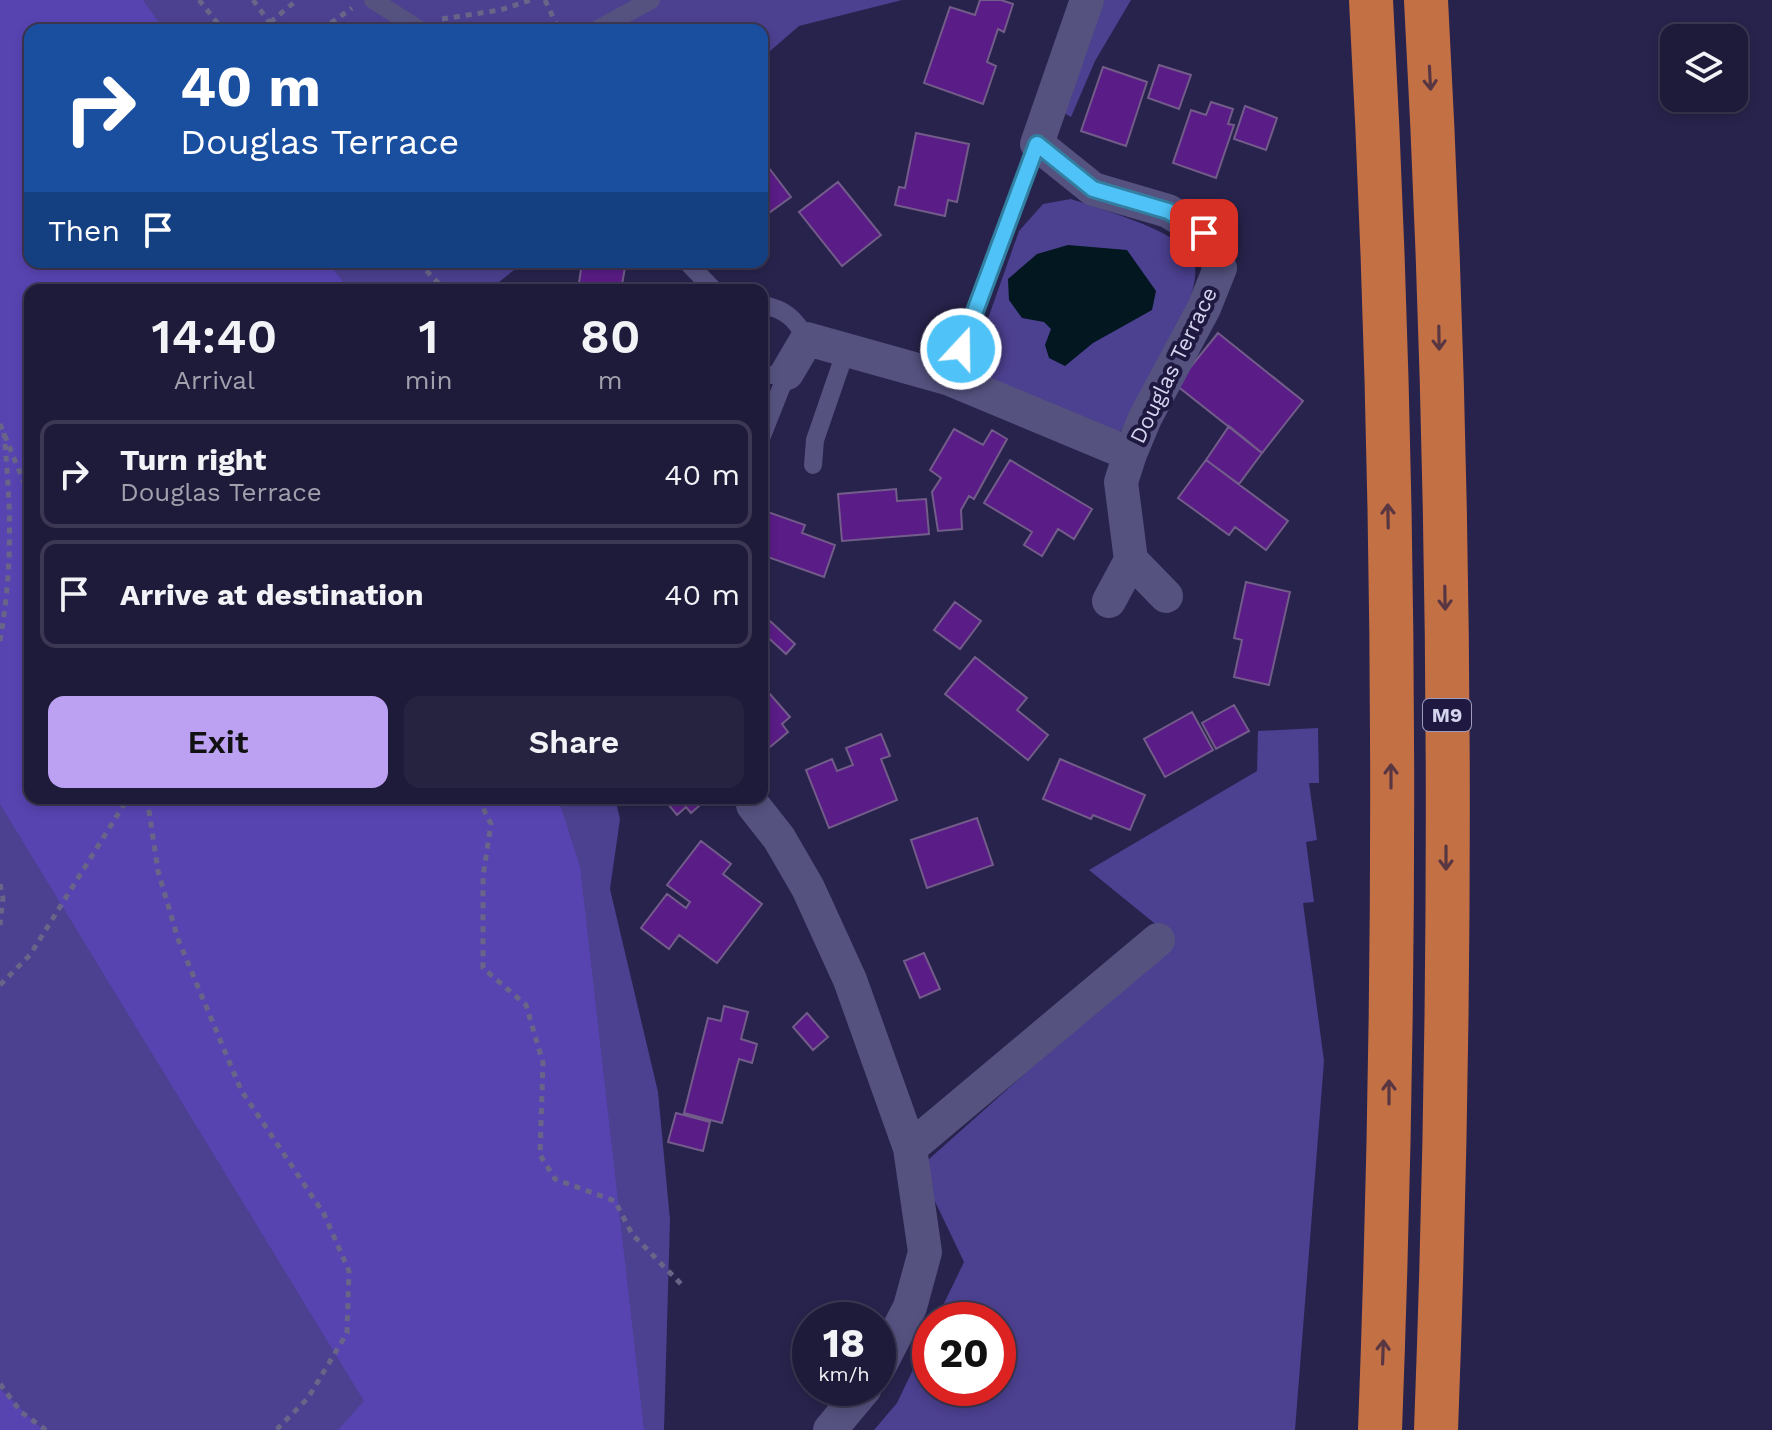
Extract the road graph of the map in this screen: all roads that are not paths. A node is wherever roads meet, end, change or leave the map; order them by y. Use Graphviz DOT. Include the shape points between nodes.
graph roads {
  1 [pos="373,0"];
  2 [pos="651,0"];
  3 [pos="1087,0"];
  4 [pos="1371,0"];
  5 [pos="1426,0"];
  6 [pos="410,24"];
  7 [pos="607,24"];
  8 [pos="1037,144"];
  9 [pos="693,268"];
  10 [pos="708,284"];
  11 [pos="768,306"];
  12 [pos="807,339"];
  13 [pos="846,350"];
  14 [pos="774,374"];
  15 [pos="950,379"];
  16 [pos="768,405"];
  17 [pos="1130,454"];
  18 [pos="813,465"];
  19 [pos="1131,560"];
  20 [pos="1166,596"];
  21 [pos="1109,601"];
  22 [pos="753,805"];
  23 [pos="1158,940"];
  24 [pos="910,1148"];
  25 [pos="896,1334"];
  26 [pos="850,1406"];
  27 [pos="830,1430"];
  28 [pos="1380,1430"];
  29 [pos="1436,1430"];
  1 -- 6 [label="lane"];
  2 -- 7 [label="lane"];
  3 -- 8 [label="street"];
  28 -- 4 [label="highway, M9, one-way" via="1388,1211 1392,678"];
  5 -- 29 [label="highway, M9, one-way" via="1447,674 1444,1209"];
  8 -- 15 [label="lane"];
  8 -- 17 [label="street, Douglas Terrace" via="1093,189 1168,211 1204,233 1220,268"];
  9 -- 10 [label="lane"];
  11 -- 12 [label="lane" via="794,317"];
  12 -- 13 [label="street, Douglas Terrace"];
  12 -- 14 [label="street"];
  13 -- 15 [label="street, Douglas Terrace"];
  13 -- 18 [label="lane" via="815,440"];
  14 -- 16 [label="lane"];
  15 -- 17 [label="street, Douglas Terrace"];
  17 -- 19 [label="street, Douglas Terrace" via="1121,482"];
  19 -- 20 [label="street"];
  19 -- 21 [label="street"];
  22 -- 24 [label="street" via="808,888 850,980"];
  23 -- 24 [label="street"];
  24 -- 25 [label="street" via="925,1252 910,1307"];
  26 -- 27 [label="street"];
}
